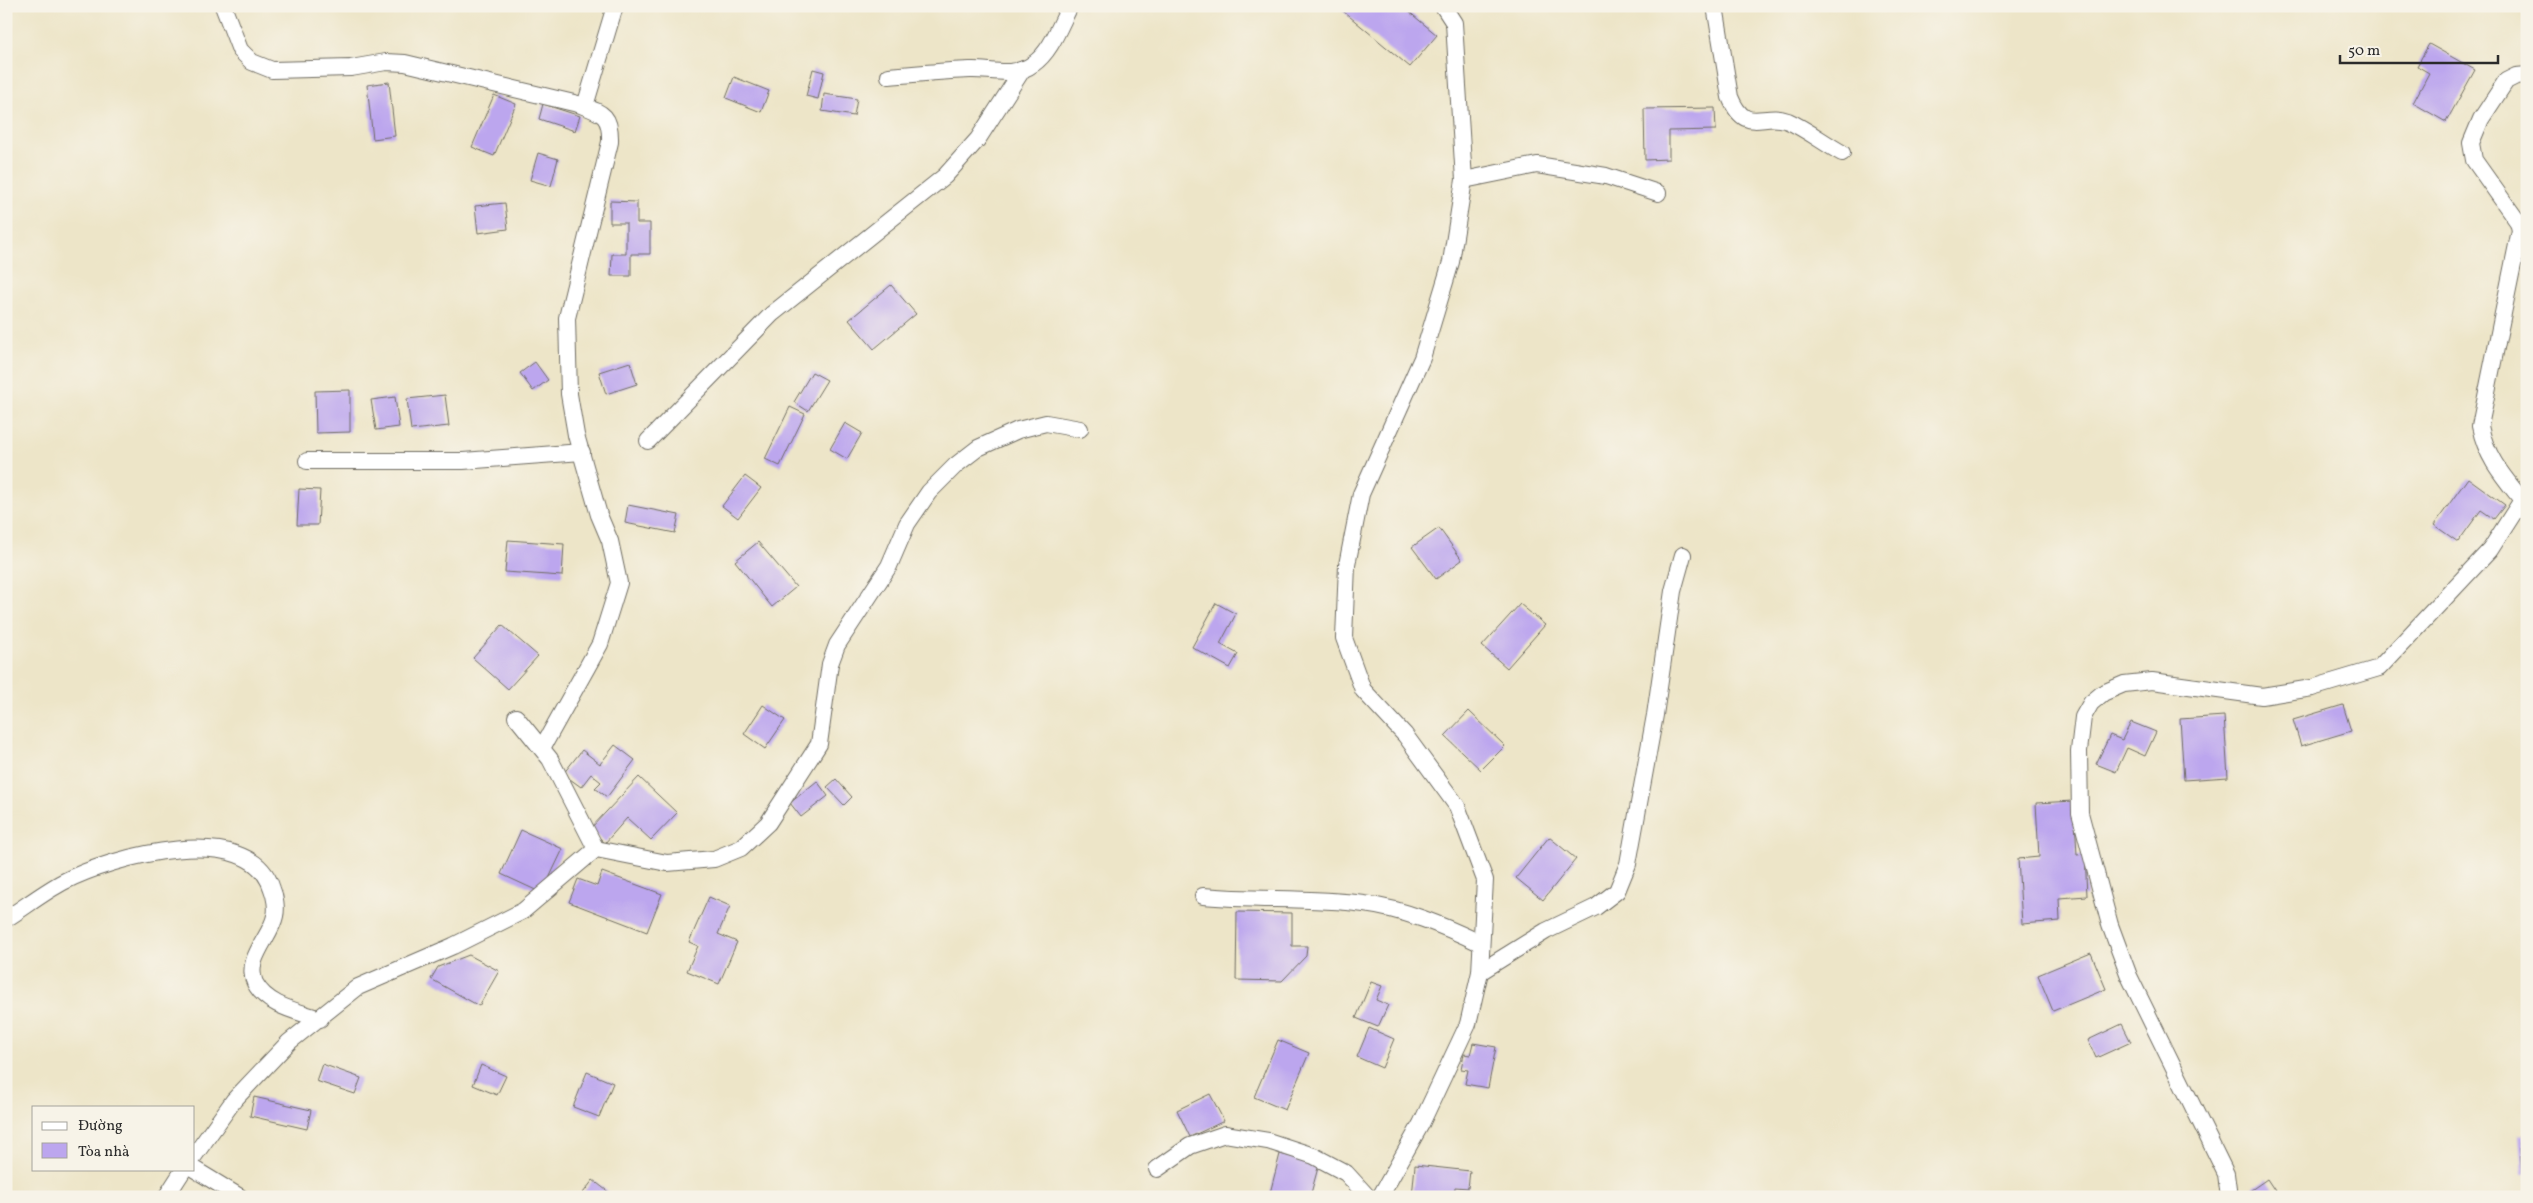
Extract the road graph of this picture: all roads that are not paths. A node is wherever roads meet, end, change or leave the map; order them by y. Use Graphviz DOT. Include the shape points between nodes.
graph roads {
  1 [pos="223,6"];
  2 [pos="615,6"];
  3 [pos="1070,6"];
  4 [pos="1443,6"];
  5 [pos="1715,6"];
  6 [pos="1023,69"];
  7 [pos="2527,75"];
  8 [pos="889,76"];
  9 [pos="585,106"];
  10 [pos="1842,153"];
  11 [pos="1464,180"];
  12 [pos="1658,193"];
  13 [pos="1080,429"];
  14 [pos="648,441"];
  15 [pos="582,452"];
  16 [pos="307,461"];
  17 [pos="2524,502"];
  18 [pos="1683,555"];
  19 [pos="516,717"];
  20 [pos="542,748"];
  21 [pos="596,849"];
  22 [pos="1203,896"];
  23 [pos="6,920"];
  24 [pos="1480,943"];
  25 [pos="1480,972"];
  26 [pos="320,1019"];
  27 [pos="195,1155"];
  28 [pos="1157,1169"];
  29 [pos="183,1170"];
  30 [pos="195,1170"];
  31 [pos="166,1197"];
  32 [pos="240,1197"];
  33 [pos="1368,1197"];
  34 [pos="1380,1197"];
  35 [pos="2229,1197"];
  1 -- 9 [label="street" via="240,50 252,62 272,70 405,63"];
  2 -- 9 [label="street"];
  3 -- 6 [label="street" via="1048,48 1034,64"];
  4 -- 11 [label="street" via="1454,23"];
  5 -- 10 [label="street" via="1730,97 1735,109 1747,119 1786,120"];
  6 -- 8 [label="street"];
  6 -- 14 [label="street" via="978,139 945,176 772,314"];
  7 -- 17 [label="street" via="2506,81 2481,119 2471,143 2474,160 2518,222 2520,230 2480,426 2484,446 2498,470"];
  9 -- 15 [label="street" via="600,112 608,120 610,142 567,318 569,394"];
  11 -- 12 [label="street" via="1536,165 1606,176"];
  11 -- 24 [label="street" via="1451,262 1422,358 1361,494 1347,565 1344,638 1363,690 1405,734 1457,806 1485,880"];
  13 -- 21 [label="street" via="1046,423 1018,430 978,448 929,492 908,524 889,566 837,645 830,664 819,744 768,823 741,848 714,860 667,863"];
  15 -- 16 [label="street" via="463,461"];
  15 -- 20 [label="street" via="599,515 610,541 619,584 600,644"];
  17 -- 35 [label="street" via="2490,550 2379,668 2312,688 2262,696 2152,682 2124,684 2103,693 2091,703 2083,717 2079,751 2080,813 2110,926 2128,976 2226,1174"];
  18 -- 25 [label="street" via="1673,591 1628,864 1617,891 1596,907 1546,932"];
  19 -- 20 [label="street"];
  20 -- 21 [label="street"];
  21 -- 26 [label="street" via="523,911 358,987"];
  22 -- 24 [label="street" via="1366,904 1430,921"];
  23 -- 26 [label="street" via="63,882 90,870 136,856 181,849 231,850 262,869 272,889 275,916 256,955 255,981 262,993 276,1004"];
  24 -- 25 [label="street"];
  25 -- 34 [label="street" via="1468,1024 1421,1124"];
  26 -- 27 [label="street" via="289,1042 234,1100"];
  28 -- 33 [label="street" via="1190,1146 1225,1134 1268,1141 1314,1156 1346,1173"];
  29 -- 31 [label="street"];
  30 -- 32 [label="street"];
}
